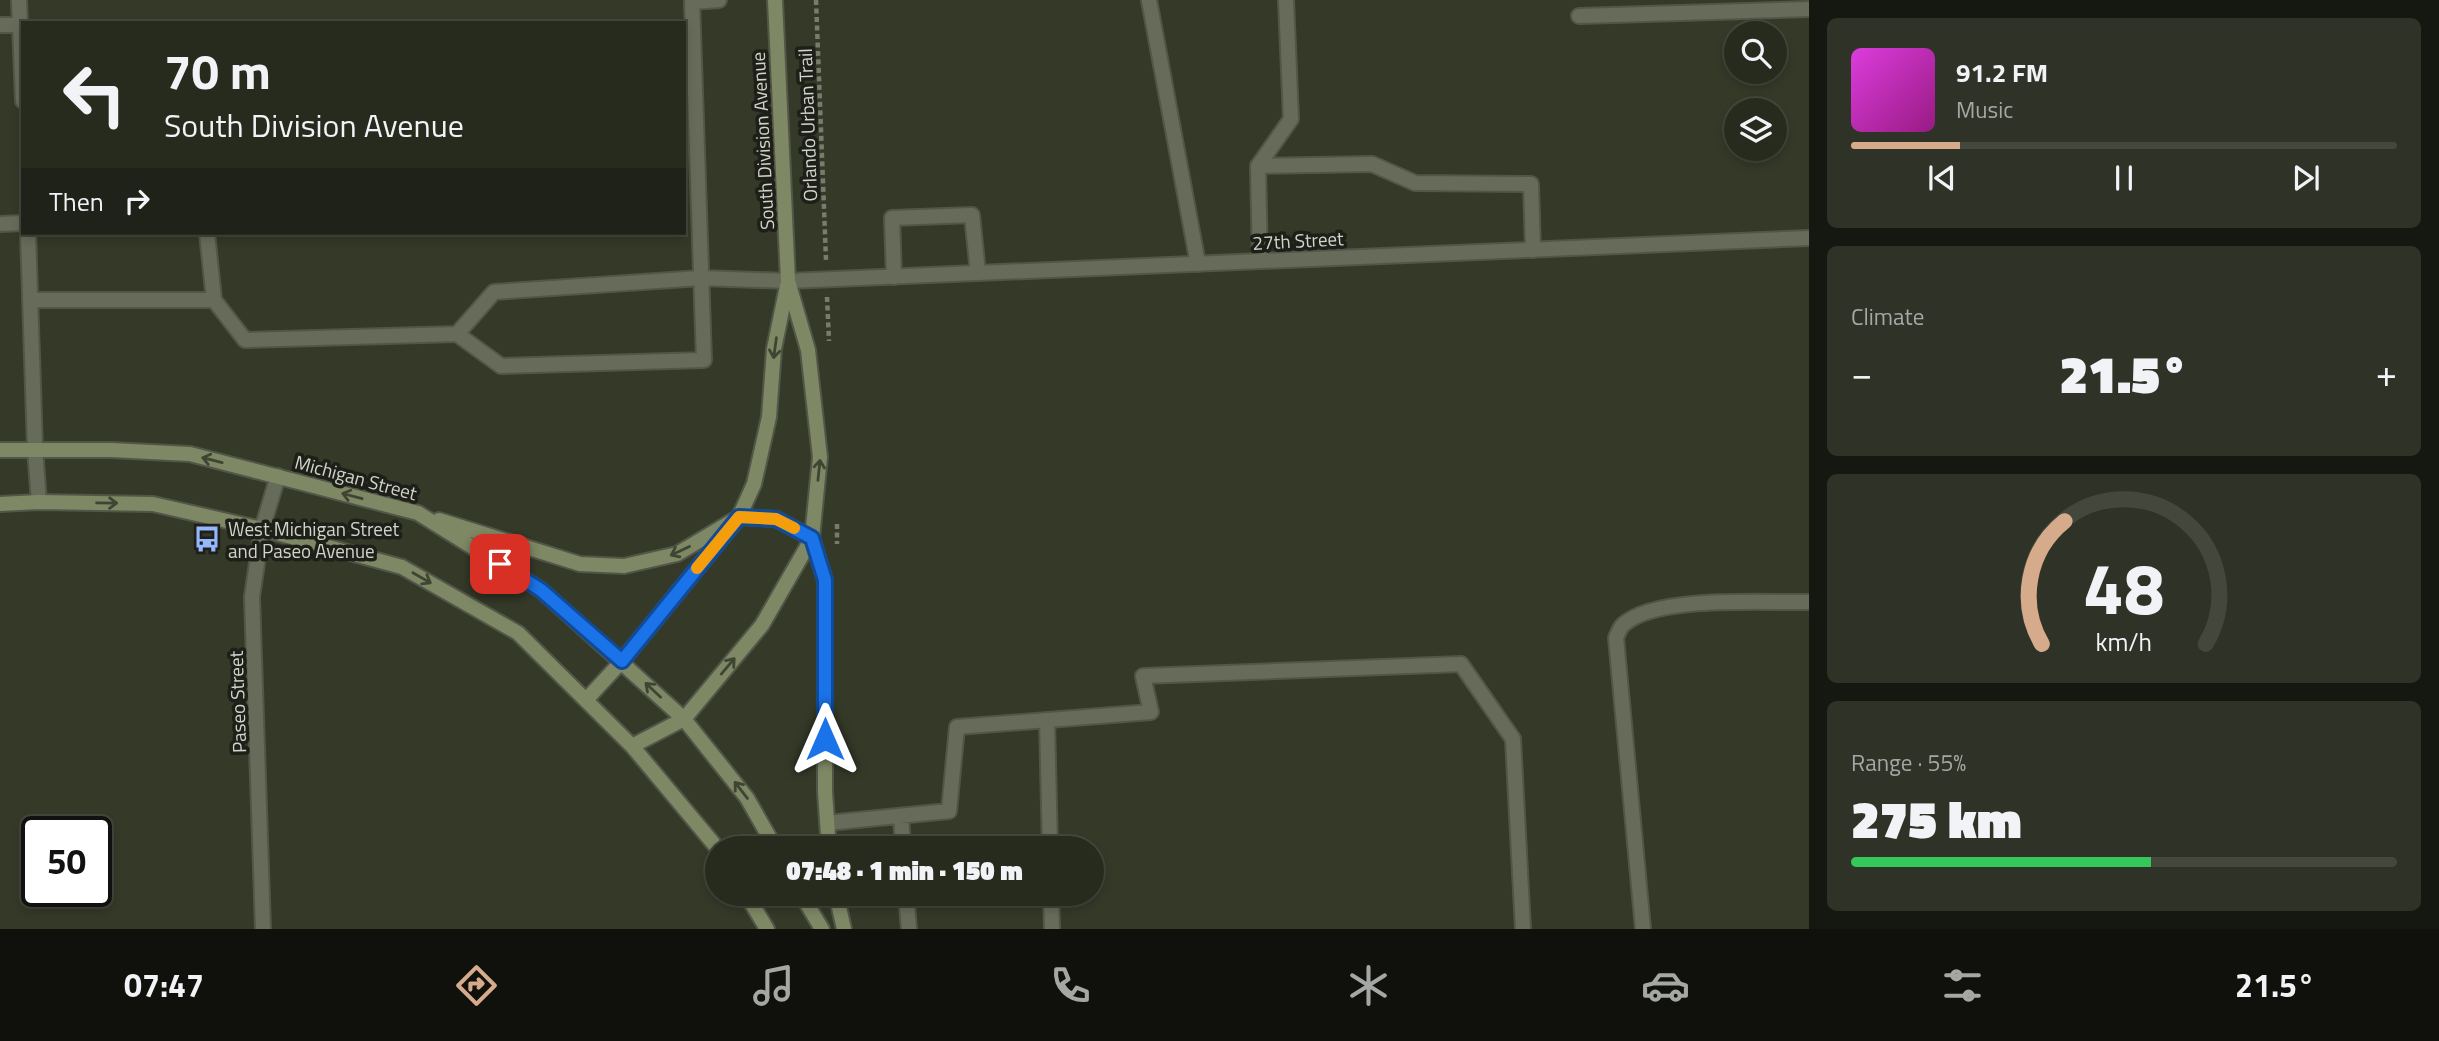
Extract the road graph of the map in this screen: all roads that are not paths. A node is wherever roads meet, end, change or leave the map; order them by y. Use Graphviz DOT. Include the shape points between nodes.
graph roads {
  1 [pos="19,0"];
  2 [pos="719,0"];
  3 [pos="775,0"];
  4 [pos="1149,0"];
  5 [pos="1286,0"];
  6 [pos="1809,9"];
  7 [pos="1579,16"];
  8 [pos="20,24"];
  9 [pos="0,25"];
  10 [pos="21,50"];
  11 [pos="1258,166"];
  12 [pos="21,223"];
  13 [pos="0,224"];
  14 [pos="28,235"];
  15 [pos="206,235"];
  16 [pos="1809,239"];
  17 [pos="1533,250"];
  18 [pos="1259,261"];
  19 [pos="1198,264"];
  20 [pos="978,273"];
  21 [pos="894,277"];
  22 [pos="701,278"];
  23 [pos="788,281"];
  24 [pos="30,300"];
  25 [pos="214,300"];
  26 [pos="457,334"];
  27 [pos="35,449"];
  28 [pos="0,450"];
  29 [pos="278,476"];
  30 [pos="39,502"];
  31 [pos="0,504"];
  32 [pos="418,513"];
  33 [pos="739,517"];
  34 [pos="262,529"];
  35 [pos="812,538"];
  36 [pos="1809,602"];
  37 [pos="622,661"];
  38 [pos="586,700"];
  39 [pos="684,719"];
  40 [pos="1046,720"];
  41 [pos="632,746"];
  42 [pos="901,816"];
  43 [pos="827,823"];
  44 [pos="707,836"];
  45 [pos="769,836"];
  46 [pos="828,836"];
  47 [pos="902,836"];
  48 [pos="1050,836"];
  49 [pos="753,906"];
  50 [pos="809,906"];
  51 [pos="839,906"];
  52 [pos="907,906"];
  53 [pos="1051,906"];
  54 [pos="263,929"];
  55 [pos="766,929"];
  56 [pos="822,929"];
  57 [pos="844,929"];
  58 [pos="909,929"];
  59 [pos="1052,929"];
  60 [pos="1523,929"];
  61 [pos="1643,929"];
  1 -- 8 [label="street"];
  2 -- 22 [label="street" via="692,2"];
  3 -- 23 [label="main road, South Division Avenue"];
  4 -- 19 [label="street"];
  5 -- 11 [label="street" via="1290,120"];
  6 -- 7 [label="street"];
  8 -- 9 [label="street"];
  8 -- 10 [label="street"];
  11 -- 17 [label="street" via="1372,164 1415,183 1531,184"];
  11 -- 18 [label="street"];
  12 -- 13 [label="street"];
  14 -- 24 [label="street"];
  15 -- 25 [label="street"];
  16 -- 17 [label="street, 27th Street"];
  17 -- 18 [label="street, 27th Street"];
  18 -- 19 [label="street, 27th Street"];
  19 -- 20 [label="street, 27th Street"];
  20 -- 21 [label="street, 27th Street"];
  20 -- 21 [label="street" via="972,215 892,218"];
  21 -- 23 [label="street, 27th Street"];
  22 -- 23 [label="street, 27th Street"];
  22 -- 26 [label="street, 27th Street" via="494,292"];
  22 -- 26 [label="street" via="704,360 501,366"];
  23 -- 33 [label="main road, South Division Avenue, one-way" via="774,349 769,416 754,484"];
  35 -- 23 [label="main road, South Division Avenue, one-way" via="820,457 808,350"];
  24 -- 25 [label="street"];
  24 -- 27 [label="street"];
  25 -- 26 [label="street" via="245,340"];
  27 -- 28 [label="main road, Michigan Street"];
  29 -- 27 [label="main road, Michigan Street, one-way" via="190,454"];
  27 -- 30 [label="street"];
  32 -- 29 [label="main road, Michigan Street, one-way"];
  29 -- 34 [label="street, Paseo Street"];
  30 -- 31 [label="main road"];
  30 -- 34 [label="main road, one-way" via="153,504"];
  33 -- 32 [label="main road, one-way" via="677,554 624,566 580,564"];
  32 -- 37 [label="main road, Michigan Street" via="541,590"];
  33 -- 35 [label="main road" via="776,519"];
  33 -- 37 [label="main road, South Division Avenue"];
  34 -- 38 [label="main road, one-way" via="402,567 518,633"];
  34 -- 54 [label="street, Paseo Street" via="252,597"];
  39 -- 35 [label="main road, South Division Avenue, one-way" via="762,625"];
  35 -- 43 [label="main road" via="825,580"];
  36 -- 61 [label="street" via="1677,604 1622,625 1616,638"];
  37 -- 38 [label="main road, South Division Avenue"];
  39 -- 37 [label="main road, Michigan Street, one-way"];
  38 -- 41 [label="main road"];
  39 -- 41 [label="main road, South Division Avenue"];
  45 -- 39 [label="main road, Michigan Street, one-way" via="747,798"];
  40 -- 42 [label="street" via="957,727 949,811"];
  40 -- 48 [label="street"];
  40 -- 60 [label="street" via="1151,712 1143,676 1461,664 1513,739"];
  41 -- 44 [label="main road"];
  42 -- 43 [label="street"];
  42 -- 47 [label="street"];
  43 -- 46 [label="main road"];
  49 -- 55 [label="main road"];
  50 -- 56 [label="main road"];
  51 -- 57 [label="main road"];
  52 -- 58 [label="street"];
  53 -- 59 [label="street"];
}
